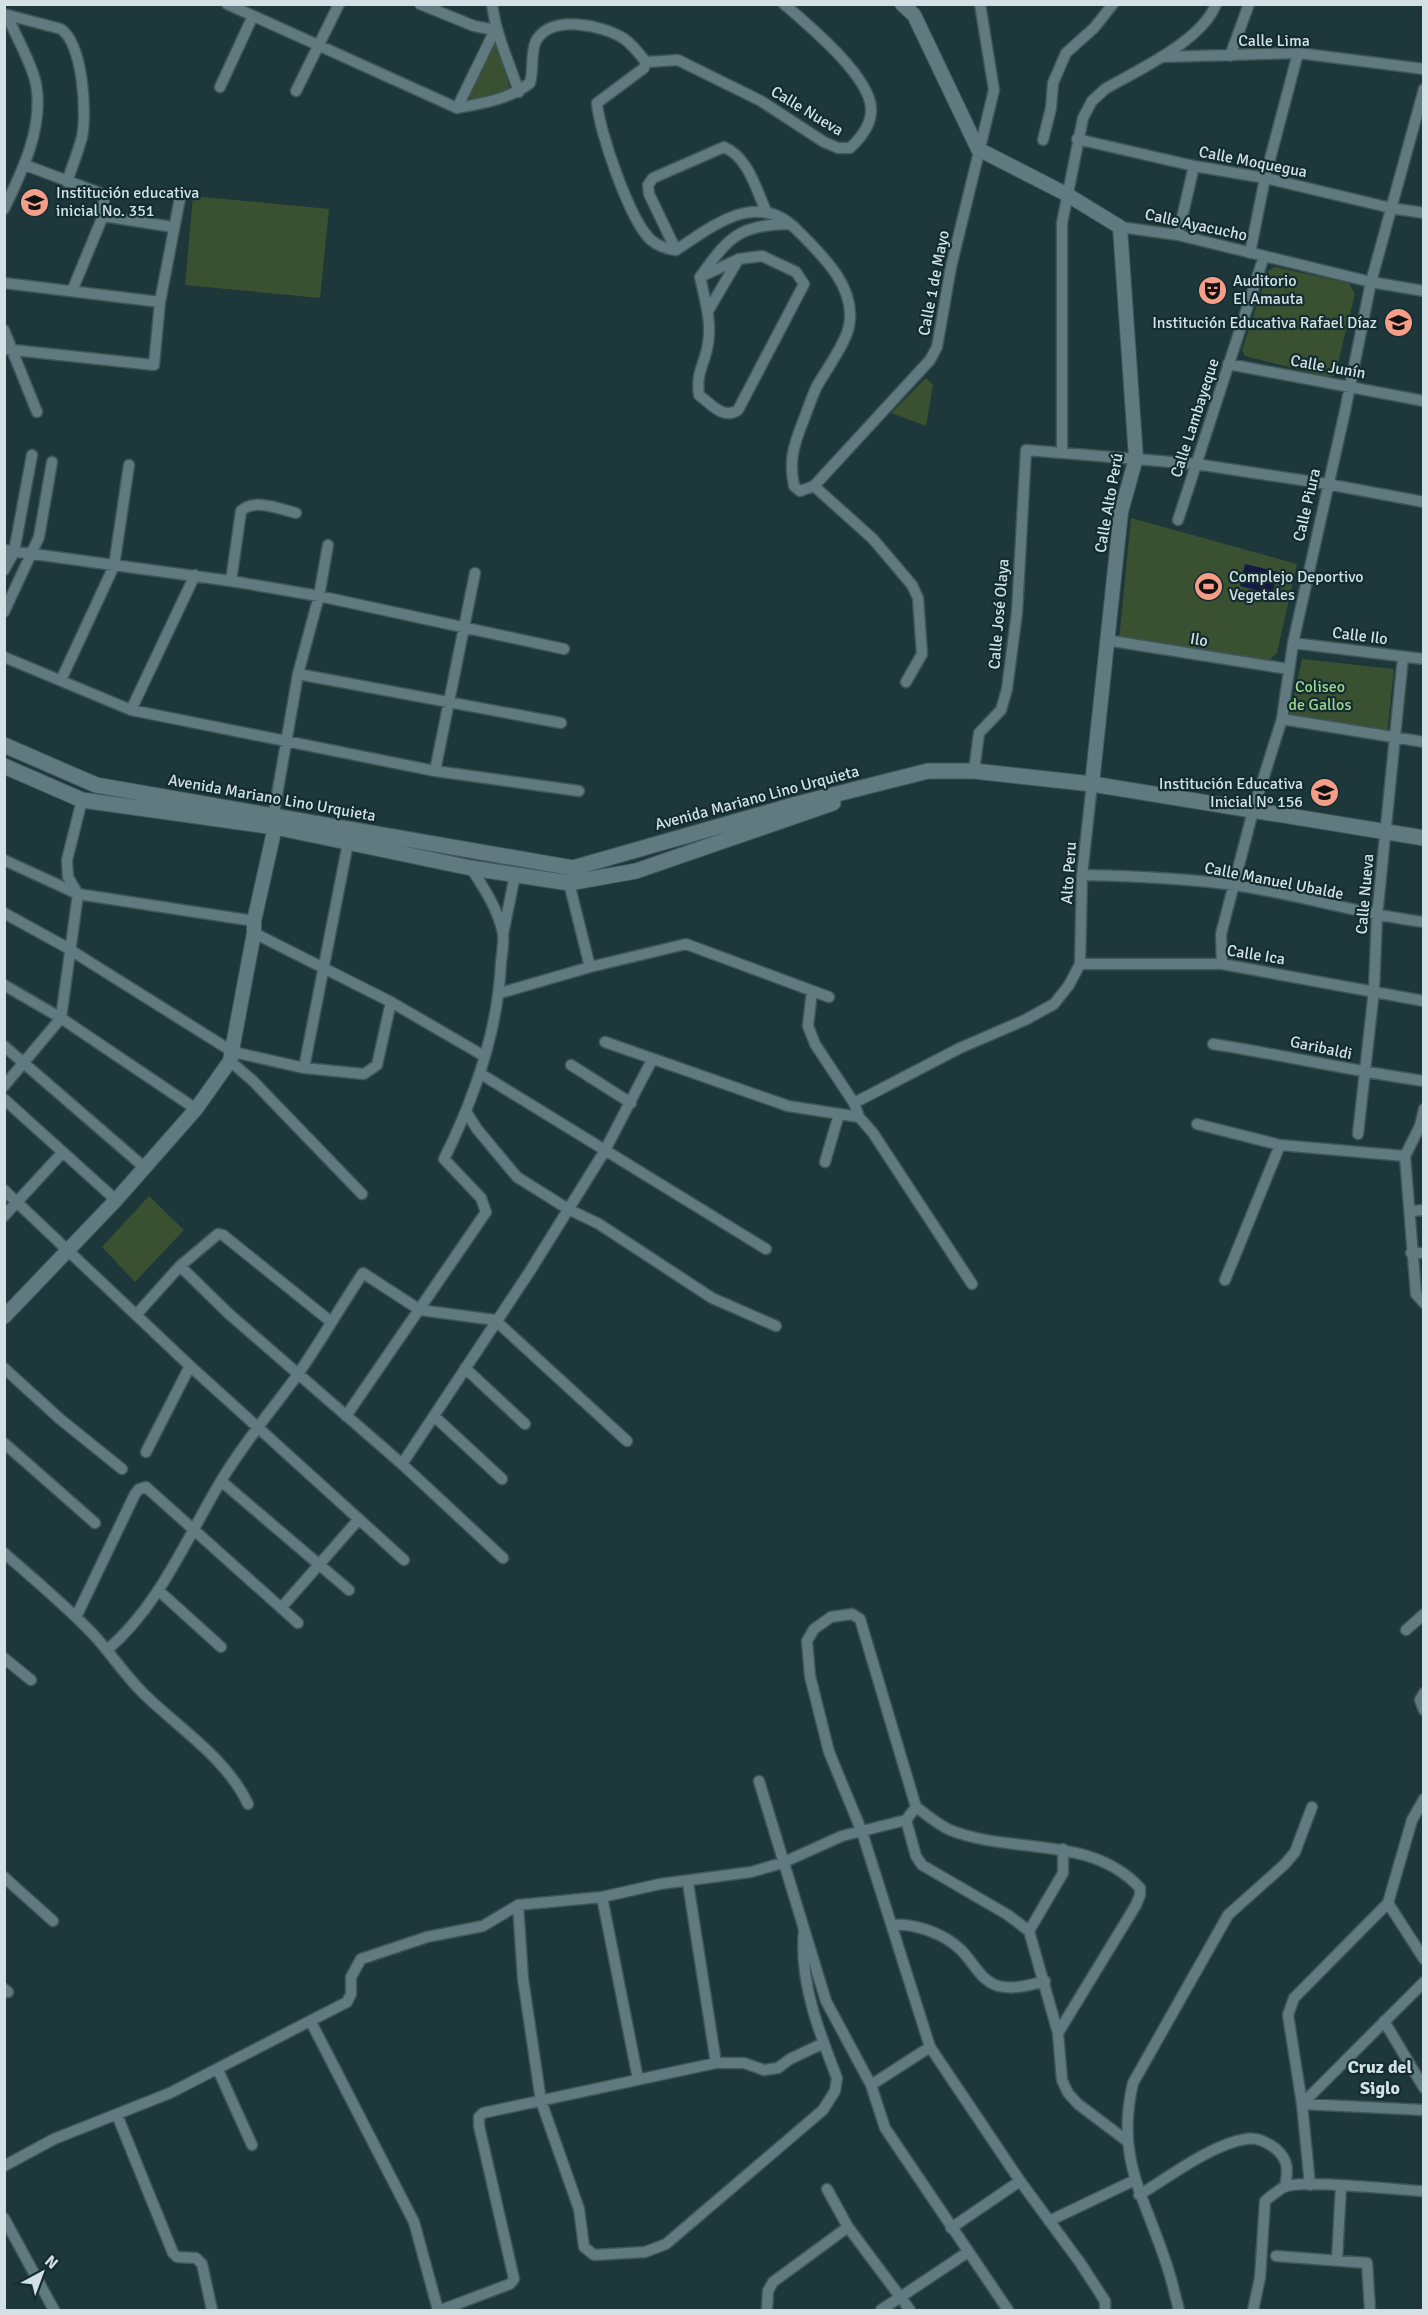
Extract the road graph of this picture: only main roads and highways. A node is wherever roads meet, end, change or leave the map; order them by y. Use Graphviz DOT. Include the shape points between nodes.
graph roads {
  1 [pos="4,745"];
  2 [pos="4,766"];
  3 [pos="882,783"];
  4 [pos="274,823"];
  5 [pos="1424,838"];
  1 -- 4 [label="main road, Avenida Mariano Lino Urquieta" via="96,785"];
  2 -- 4 [label="main road, Avenida Mariano Lino Urquieta" via="82,800"];
  3 -- 4 [label="main road, Avenida Mariano Lino Urquieta" via="573,868"];
  3 -- 4 [label="main road, Avenida Mariano Lino Urquieta" via="636,871 569,883 348,843"];
  3 -- 5 [label="main road" via="928,771 975,771 1092,784"];
}
